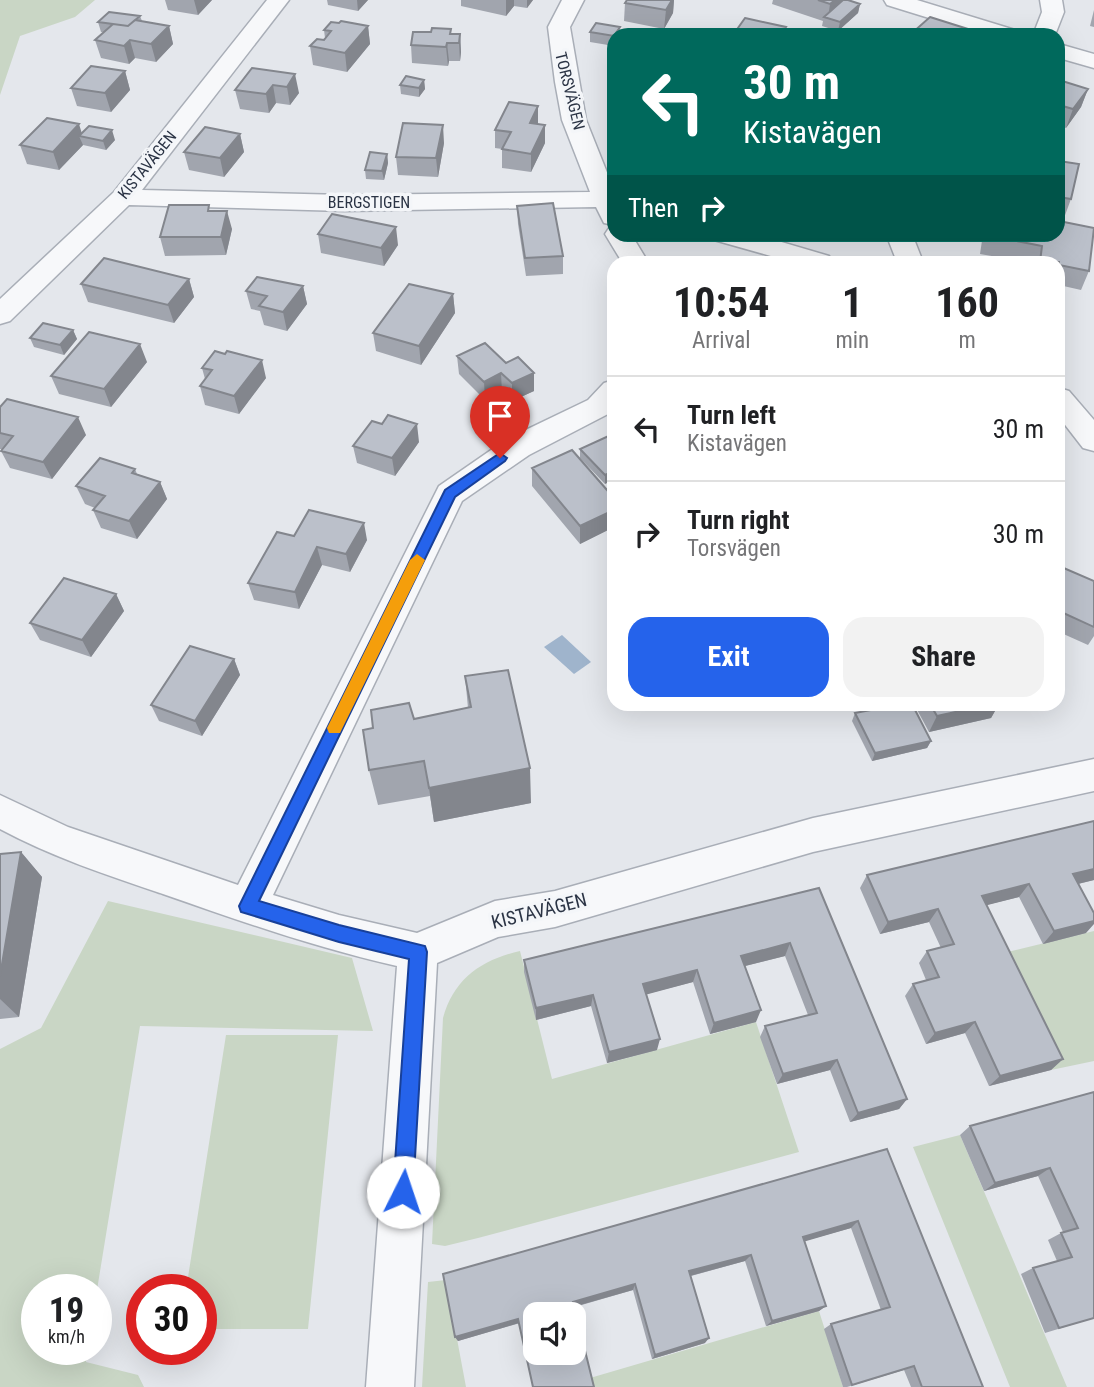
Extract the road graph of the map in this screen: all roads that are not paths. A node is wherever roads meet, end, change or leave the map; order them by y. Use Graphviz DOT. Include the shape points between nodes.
graph roads {
  1 [pos="278,0"];
  2 [pos="573,0"];
  3 [pos="895,0"];
  4 [pos="1051,0"];
  5 [pos="985,28"];
  6 [pos="1047,28"];
  7 [pos="1065,53"];
  8 [pos="1094,61"];
  9 [pos="607,196"];
  10 [pos="123,197"];
  11 [pos="607,207"];
  12 [pos="751,242"];
  13 [pos="799,256"];
  14 [pos="0,315"];
  15 [pos="607,397"];
  16 [pos="1065,405"];
  17 [pos="1094,440"];
  18 [pos="1094,775"];
  19 [pos="0,811"];
  20 [pos="248,906"];
  21 [pos="418,952"];
  22 [pos="390,1387"];
  1 -- 10 [label="street, KISTAVÄGEN"];
  2 -- 9 [label="street, TORSVÄGEN" via="559,27 559,44 574,120"];
  3 -- 5 [label="street"];
  4 -- 6 [label="street" via="1053,12"];
  7 -- 8 [label="street"];
  10 -- 11 [label="street, BERGSTIGEN"];
  10 -- 14 [label="street, KISTAVÄGEN"];
  12 -- 13 [label="street"];
  15 -- 20 [label="street" via="598,407 518,447 450,494"];
  16 -- 17 [label="street"];
  18 -- 21 [label="street, KISTAVÄGEN" via="813,835 555,909 495,919"];
  19 -- 20 [label="street" via="57,840"];
  20 -- 21 [label="street"];
  21 -- 22 [label="street"];
}
